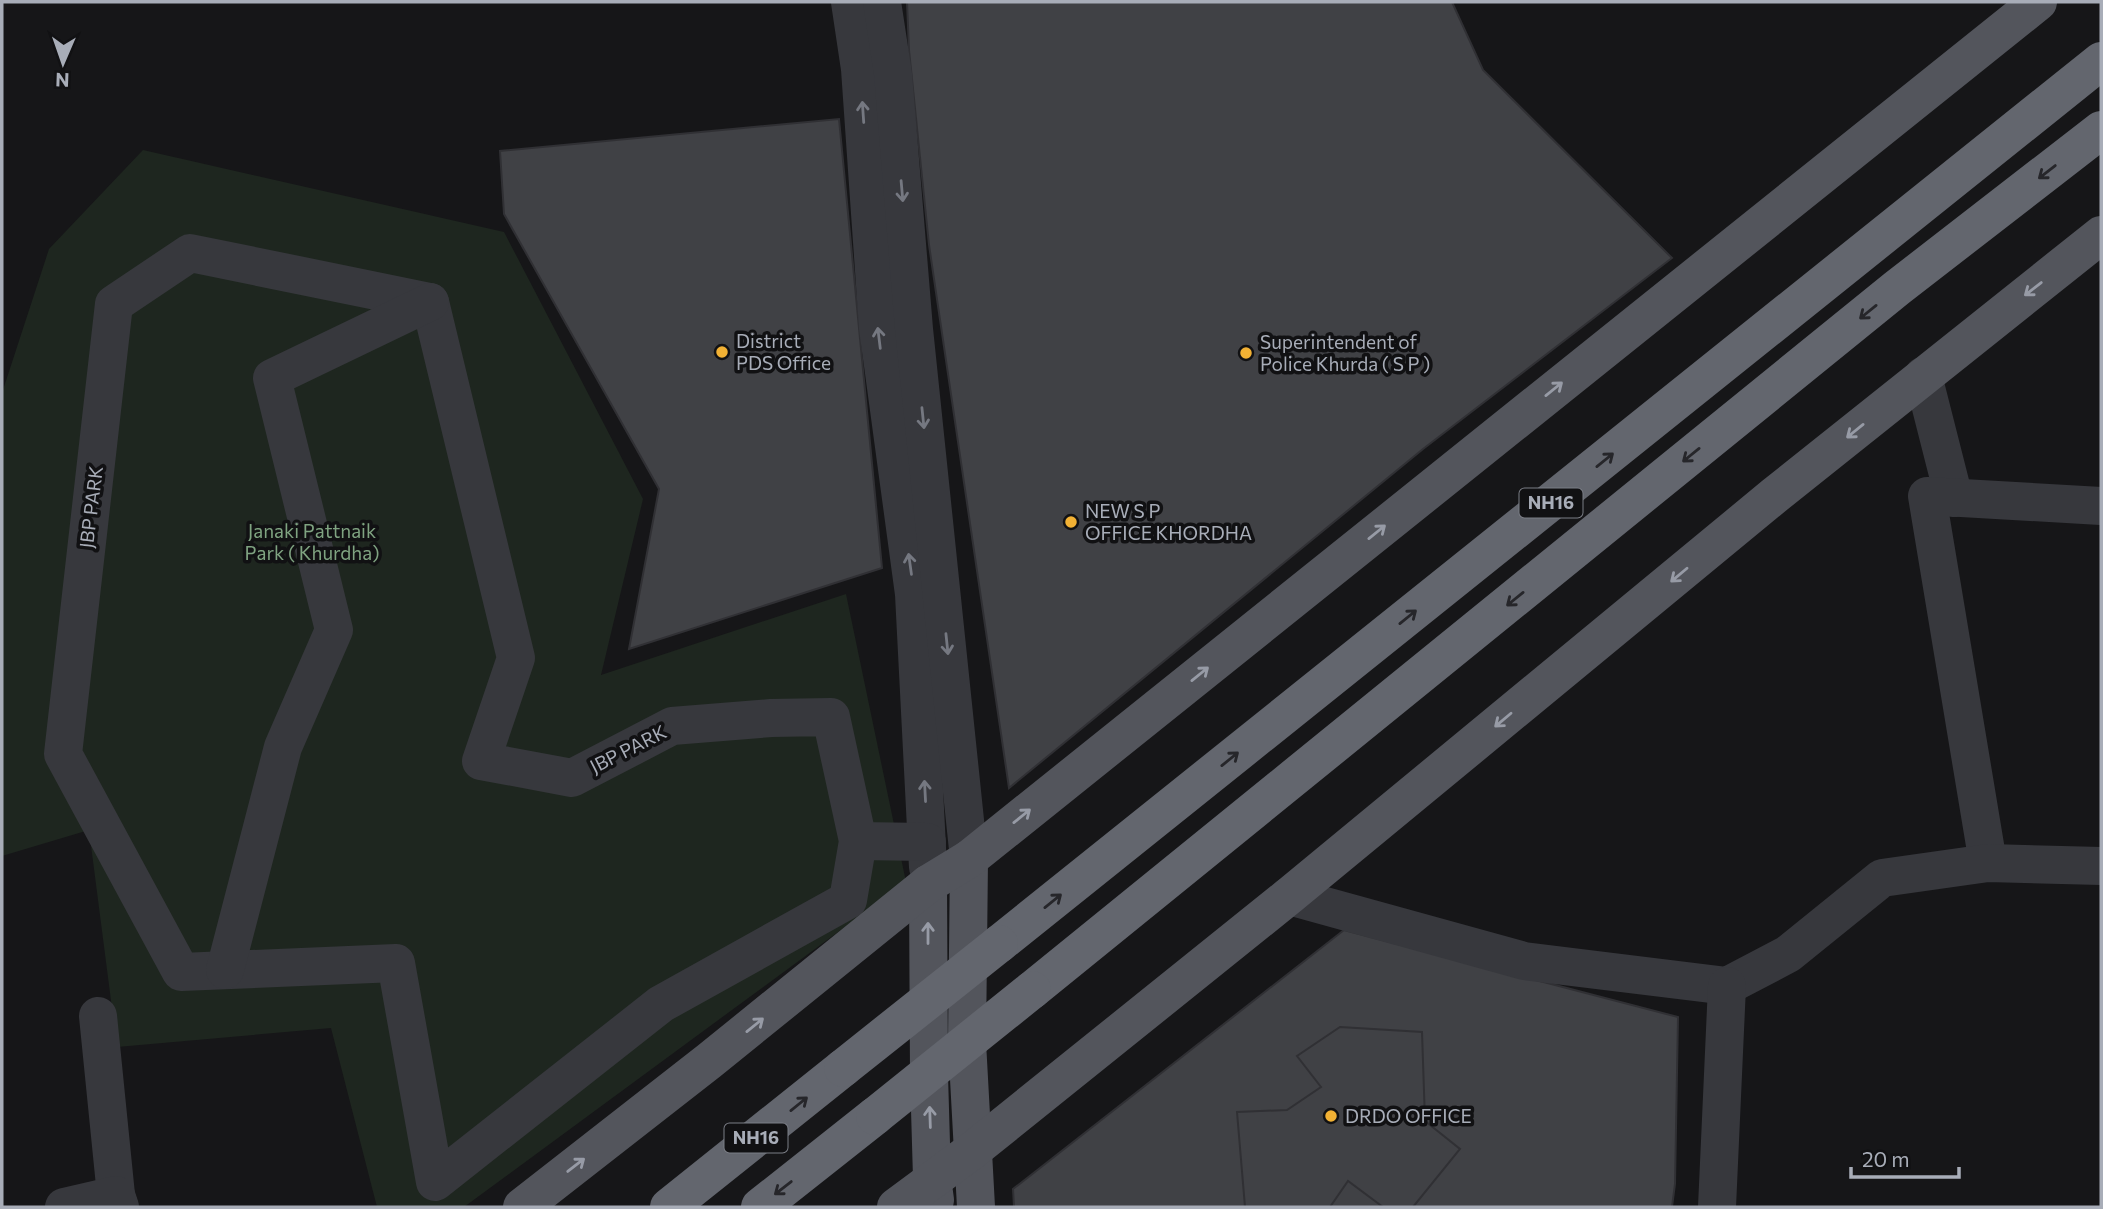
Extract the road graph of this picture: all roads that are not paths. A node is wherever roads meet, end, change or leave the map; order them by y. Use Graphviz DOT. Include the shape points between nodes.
graph roads {
  1 [pos="850,2"];
  2 [pos="882,2"];
  3 [pos="2038,2"];
  4 [pos="2101,61"];
  5 [pos="2101,130"];
  6 [pos="2096,243"];
  7 [pos="430,302"];
  8 [pos="1923,376"];
  9 [pos="1954,498"];
  10 [pos="2101,506"];
  11 [pos="858,841"];
  12 [pos="927,842"];
  13 [pos="969,859"];
  14 [pos="1988,863"];
  15 [pos="2101,866"];
  16 [pos="928,884"];
  17 [pos="1289,896"];
  18 [pos="225,970"];
  19 [pos="1727,986"];
  20 [pos="98,1016"];
  21 [pos="973,1150"];
  22 [pos="954,1198"];
  23 [pos="118,1201"];
  24 [pos="64,1207"];
  25 [pos="522,1207"];
  26 [pos="669,1207"];
  27 [pos="760,1207"];
  28 [pos="896,1207"];
  29 [pos="1717,1207"];
  12 -- 1 [label="street, one-way" via="914,594 878,328 860,69"];
  2 -- 13 [label="street, one-way"];
  13 -- 3 [label="main road, one-way"];
  26 -- 4 [label="highway, NH16, one-way, bridge"];
  5 -- 27 [label="highway, NH16, one-way, bridge" via="1897,288"];
  6 -- 8 [label="main road, one-way"];
  7 -- 11 [label="street, JBP PARK" via="516,658 481,761 572,778 673,726 831,717"];
  7 -- 18 [label="street" via="272,378 334,630 283,747"];
  7 -- 18 [label="street, JBP PARK" via="190,253 114,304 63,754 181,972"];
  8 -- 9 [label="street"];
  8 -- 17 [label="main road, one-way"];
  9 -- 10 [label="street"];
  9 -- 14 [label="street" via="1927,496"];
  11 -- 12 [label="street"];
  11 -- 18 [label="street, JBP PARK" via="848,900 661,1004 435,1182 396,963"];
  12 -- 16 [label="street"];
  13 -- 16 [label="main road"];
  13 -- 21 [label="main road" via="967,1042"];
  14 -- 15 [label="street"];
  14 -- 19 [label="street" via="1882,878 1788,954"];
  22 -- 16 [label="main road, one-way" via="929,1074"];
  25 -- 16 [label="main road, one-way"];
  17 -- 19 [label="street" via="1524,961"];
  17 -- 21 [label="main road"];
  19 -- 29 [label="street"];
  20 -- 23 [label="street"];
  21 -- 22 [label="main road"];
  22 -- 28 [label="main road"];
  23 -- 24 [label="street"];
}
